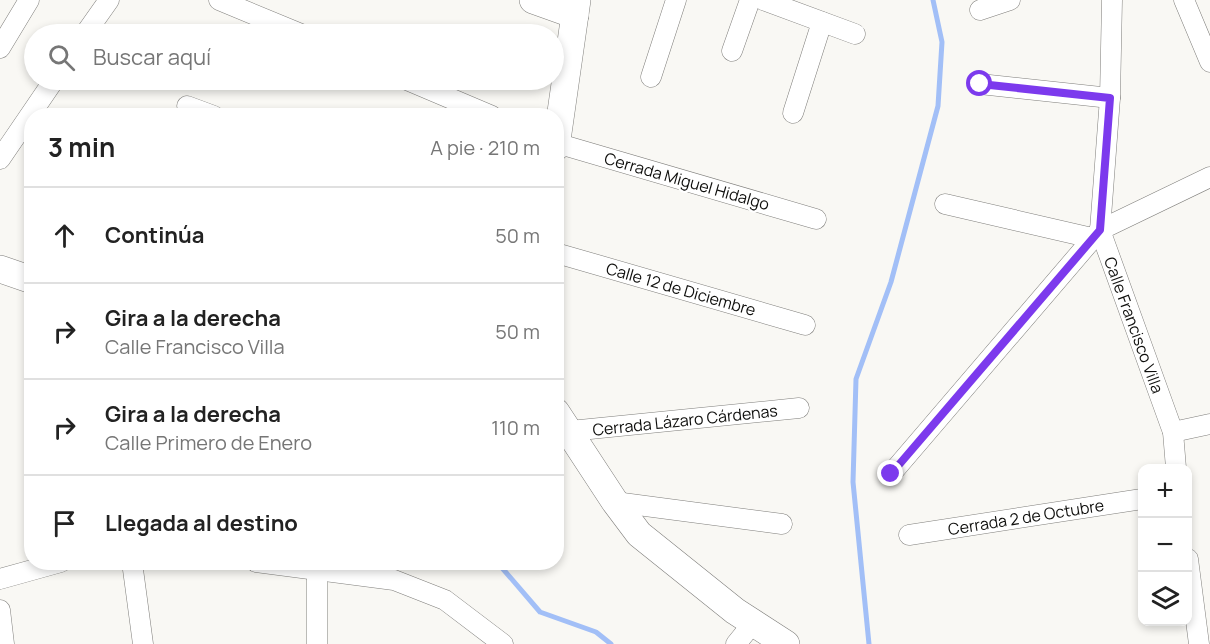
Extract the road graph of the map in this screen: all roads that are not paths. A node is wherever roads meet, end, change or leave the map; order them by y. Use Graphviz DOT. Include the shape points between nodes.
graph roads {
  1 [pos="29,0"];
  2 [pos="109,0"];
  3 [pos="219,0"];
  4 [pos="533,0"];
  5 [pos="676,0"];
  6 [pos="750,0"];
  7 [pos="763,0"];
  8 [pos="1010,0"];
  9 [pos="1112,0"];
  10 [pos="1185,0"];
  11 [pos="577,4"];
  12 [pos="980,10"];
  13 [pos="822,22"];
  14 [pos="92,24"];
  15 [pos="277,24"];
  16 [pos="855,34"];
  17 [pos="0,48"];
  18 [pos="732,51"];
  19 [pos="1210,62"];
  20 [pos="651,77"];
  21 [pos="980,84"];
  22 [pos="47,90"];
  23 [pos="431,90"];
  24 [pos="1110,98"];
  25 [pos="187,106"];
  26 [pos="35,108"];
  27 [pos="192,108"];
  28 [pos="473,108"];
  29 [pos="562,108"];
  30 [pos="792,113"];
  31 [pos="24,124"];
  32 [pos="564,146"];
  33 [pos="0,159"];
  34 [pos="1210,177"];
  35 [pos="945,204"];
  36 [pos="816,219"];
  37 [pos="1096,234"];
  38 [pos="564,255"];
  39 [pos="0,269"];
  40 [pos="24,277"];
  41 [pos="805,325"];
  42 [pos="799,408"];
  43 [pos="564,421"];
  44 [pos="564,423"];
  45 [pos="1210,424"];
  46 [pos="1173,432"];
  47 [pos="1176,464"];
  48 [pos="891,474"];
  49 [pos="1138,499"];
  50 [pos="615,502"];
  51 [pos="782,524"];
  52 [pos="909,535"];
  53 [pos="32,570"];
  54 [pos="133,570"];
  55 [pos="305,570"];
  56 [pos="317,572"];
  57 [pos="1190,572"];
  58 [pos="0,579"];
  59 [pos="0,610"];
  60 [pos="753,623"];
  61 [pos="4,644"];
  62 [pos="143,644"];
  63 [pos="317,644"];
  64 [pos="503,644"];
  65 [pos="736,644"];
  66 [pos="786,644"];
  67 [pos="1199,644"];
  1 -- 17 [label="street"];
  2 -- 14 [label="street"];
  3 -- 15 [label="street"];
  4 -- 11 [label="street"];
  5 -- 20 [label="street"];
  6 -- 18 [label="street"];
  7 -- 13 [label="street"];
  8 -- 12 [label="street"];
  9 -- 24 [label="street, Calle Francisco Villa"];
  10 -- 19 [label="street"];
  11 -- 29 [label="street"];
  13 -- 16 [label="street"];
  13 -- 30 [label="street"];
  21 -- 24 [label="street"];
  22 -- 26 [label="street"];
  23 -- 28 [label="street"];
  24 -- 37 [label="street, Calle Francisco Villa"];
  25 -- 27 [label="street"];
  31 -- 33 [label="street"];
  32 -- 36 [label="street, Cerrada Miguel Hidalgo"];
  34 -- 37 [label="street"];
  35 -- 37 [label="street"];
  37 -- 46 [label="street, Calle Francisco Villa"];
  37 -- 48 [label="street"];
  38 -- 41 [label="street, Calle 12 de Diciembre"];
  39 -- 40 [label="street"];
  42 -- 43 [label="street, Cerrada Lázaro Cárdenas"];
  44 -- 50 [label="street"];
  45 -- 46 [label="street"];
  46 -- 47 [label="street, Calle Francisco Villa"];
  49 -- 52 [label="street, Cerrada 2 de Octubre"];
  50 -- 51 [label="street"];
  50 -- 60 [label="street" via="639,534"];
  53 -- 58 [label="street"];
  54 -- 62 [label="street"];
  55 -- 56 [label="street"];
  56 -- 63 [label="street"];
  56 -- 64 [label="street" via="394,580 445,600"];
  57 -- 67 [label="street"];
  59 -- 61 [label="street"];
  60 -- 65 [label="street"];
  60 -- 66 [label="street"];
}
